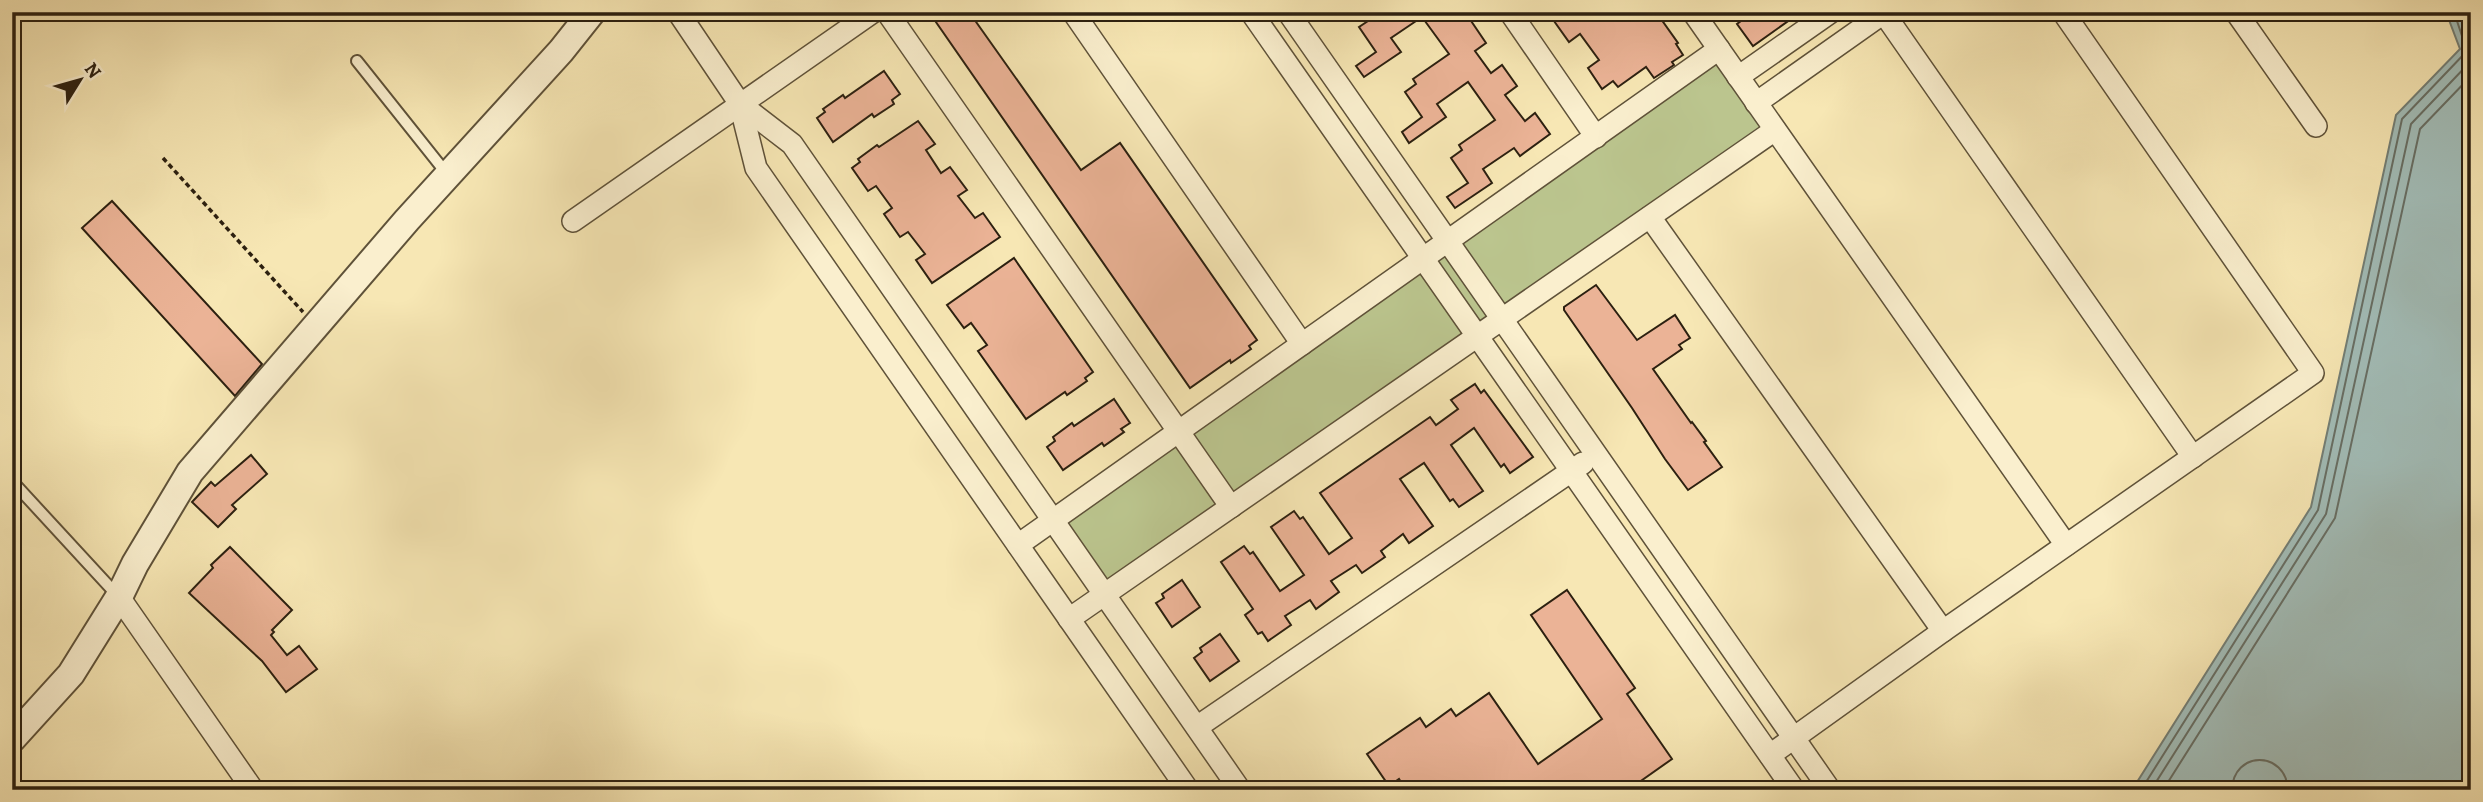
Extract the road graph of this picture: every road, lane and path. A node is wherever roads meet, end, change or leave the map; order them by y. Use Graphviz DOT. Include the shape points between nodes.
graph roads {
  1 [pos="592,12"];
  2 [pos="678,12"];
  3 [pos="873,12"];
  4 [pos="887,12"];
  5 [pos="1073,12"];
  6 [pos="1251,12"];
  7 [pos="1288,12"];
  8 [pos="1510,12"];
  9 [pos="1693,12"];
  10 [pos="1831,12"];
  11 [pos="2063,12"];
  12 [pos="2236,12"];
  13 [pos="1884,13"];
  14 [pos="1719,49"];
  15 [pos="357,61"];
  16 [pos="1738,77"];
  17 [pos="1756,103"];
  18 [pos="740,104"];
  19 [pos="2316,127"];
  20 [pos="1775,130"];
  21 [pos="1596,136"];
  22 [pos="163,158"];
  23 [pos="449,176"];
  24 [pos="1650,217"];
  25 [pos="573,221"];
  26 [pos="1448,241"];
  27 [pos="1423,258"];
  28 [pos="1502,319"];
  29 [pos="315,326"];
  30 [pos="1478,336"];
  31 [pos="1303,344"];
  32 [pos="1178,432"];
  33 [pos="1597,454"];
  34 [pos="2193,457"];
  35 [pos="1572,471"];
  36 [pos="12,481"];
  37 [pos="1231,507"];
  38 [pos="1052,521"];
  39 [pos="1018,545"];
  40 [pos="2066,545"];
  41 [pos="1104,595"];
  42 [pos="119,597"];
  43 [pos="1069,619"];
  44 [pos="1943,631"];
  45 [pos="1197,727"];
  46 [pos="1794,737"];
  47 [pos="12,739"];
  48 [pos="1770,755"];
  49 [pos="253,790"];
  50 [pos="1188,790"];
  51 [pos="1240,790"];
  52 [pos="1794,790"];
  53 [pos="1830,790"];
  1 -- 23 [label="street"];
  2 -- 18 [label="street"];
  3 -- 18 [label="street"];
  4 -- 32 [label="street"];
  5 -- 31 [label="street"];
  6 -- 27 [label="street"];
  7 -- 26 [label="street"];
  8 -- 21 [label="street"];
  9 -- 14 [label="street"];
  10 -- 16 [label="street"];
  11 -- 34 [label="street" via="2314,373"];
  12 -- 19 [label="street"];
  13 -- 17 [label="street"];
  13 -- 34 [label="street"];
  14 -- 16 [label="street"];
  14 -- 21 [label="street"];
  15 -- 23 [label="lane"];
  16 -- 17 [label="street"];
  17 -- 20 [label="street"];
  18 -- 25 [label="street"];
  18 -- 38 [label="street" via="792,144"];
  18 -- 39 [label="street" via="756,168"];
  20 -- 24 [label="street"];
  20 -- 40 [label="street"];
  21 -- 26 [label="street"];
  22 -- 29 [label="path"];
  23 -- 29 [label="street"];
  24 -- 28 [label="street"];
  24 -- 44 [label="street"];
  26 -- 27 [label="street"];
  26 -- 28 [label="street"];
  27 -- 30 [label="street"];
  27 -- 31 [label="street"];
  28 -- 30 [label="street"];
  28 -- 33 [label="street"];
  29 -- 42 [label="street" via="190,472"];
  30 -- 35 [label="street"];
  30 -- 37 [label="street"];
  31 -- 32 [label="street"];
  32 -- 37 [label="street"];
  32 -- 38 [label="street"];
  33 -- 35 [label="street"];
  33 -- 46 [label="street"];
  34 -- 40 [label="street"];
  35 -- 45 [label="street"];
  35 -- 48 [label="street"];
  36 -- 42 [label="lane"];
  37 -- 41 [label="street"];
  38 -- 39 [label="street"];
  38 -- 41 [label="street"];
  39 -- 43 [label="street"];
  40 -- 44 [label="street"];
  41 -- 43 [label="street"];
  41 -- 45 [label="street"];
  42 -- 47 [label="street" via="71,674"];
  42 -- 49 [label="street"];
  43 -- 50 [label="street"];
  44 -- 46 [label="street"];
  45 -- 51 [label="street"];
  46 -- 48 [label="street"];
  46 -- 53 [label="street"];
  48 -- 52 [label="street"];
}
